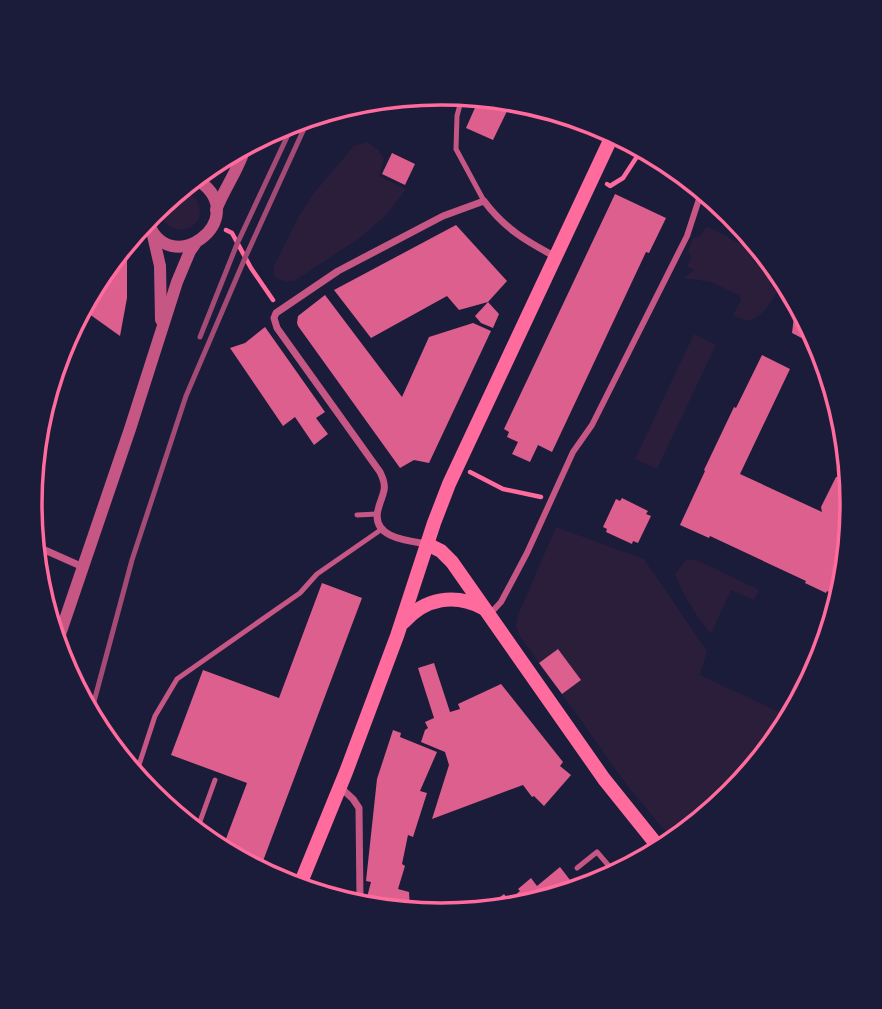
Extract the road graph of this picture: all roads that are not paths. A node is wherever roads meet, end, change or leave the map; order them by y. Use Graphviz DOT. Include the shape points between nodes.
graph roads {
  1 [pos="460,106"];
  2 [pos="609,143"];
  3 [pos="241,160"];
  4 [pos="203,184"];
  5 [pos="699,200"];
  6 [pos="484,201"];
  7 [pos="216,210"];
  8 [pos="152,229"];
  9 [pos="151,231"];
  10 [pos="195,244"];
  11 [pos="556,257"];
  12 [pos="162,328"];
  13 [pos="377,514"];
  14 [pos="357,515"];
  15 [pos="382,529"];
  16 [pos="427,544"];
  17 [pos="44,550"];
  18 [pos="83,567"];
  19 [pos="486,611"];
  20 [pos="62,629"];
  21 [pos="397,636"];
  22 [pos="139,765"];
  23 [pos="215,780"];
  24 [pos="341,787"];
  25 [pos="200,822"];
  26 [pos="654,841"];
  27 [pos="609,866"];
  28 [pos="577,868"];
  29 [pos="303,878"];
  30 [pos="360,895"];
  1 -- 6 [label="lane" via="456,149"];
  2 -- 11 [label="main road"];
  3 -- 7 [label="street"];
  4 -- 7 [label="street"];
  5 -- 19 [label="street" via="687,236 592,425 573,452 527,553 501,603"];
  6 -- 11 [label="street" via="510,230"];
  6 -- 13 [label="street" via="338,271 274,318 276,328 380,472 385,489"];
  7 -- 10 [label="street" via="213,225"];
  8 -- 10 [label="street" via="174,246"];
  9 -- 12 [label="street" via="160,266"];
  10 -- 12 [label="street"];
  11 -- 16 [label="main road" via="457,465"];
  12 -- 18 [label="street"];
  13 -- 14 [label="lane"];
  13 -- 15 [label="street"];
  15 -- 16 [label="street" via="398,539"];
  15 -- 22 [label="lane" via="177,679 155,716"];
  16 -- 19 [label="main road" via="446,556"];
  16 -- 21 [label="main road"];
  17 -- 18 [label="street"];
  18 -- 20 [label="street"];
  19 -- 21 [label="main road" via="455,598 433,602 414,612"];
  19 -- 26 [label="main road" via="604,779"];
  21 -- 24 [label="main road"];
  23 -- 25 [label="lane"];
  24 -- 29 [label="main road"];
  24 -- 30 [label="street" via="359,808"];
  27 -- 28 [label="lane" via="597,852"];
}
